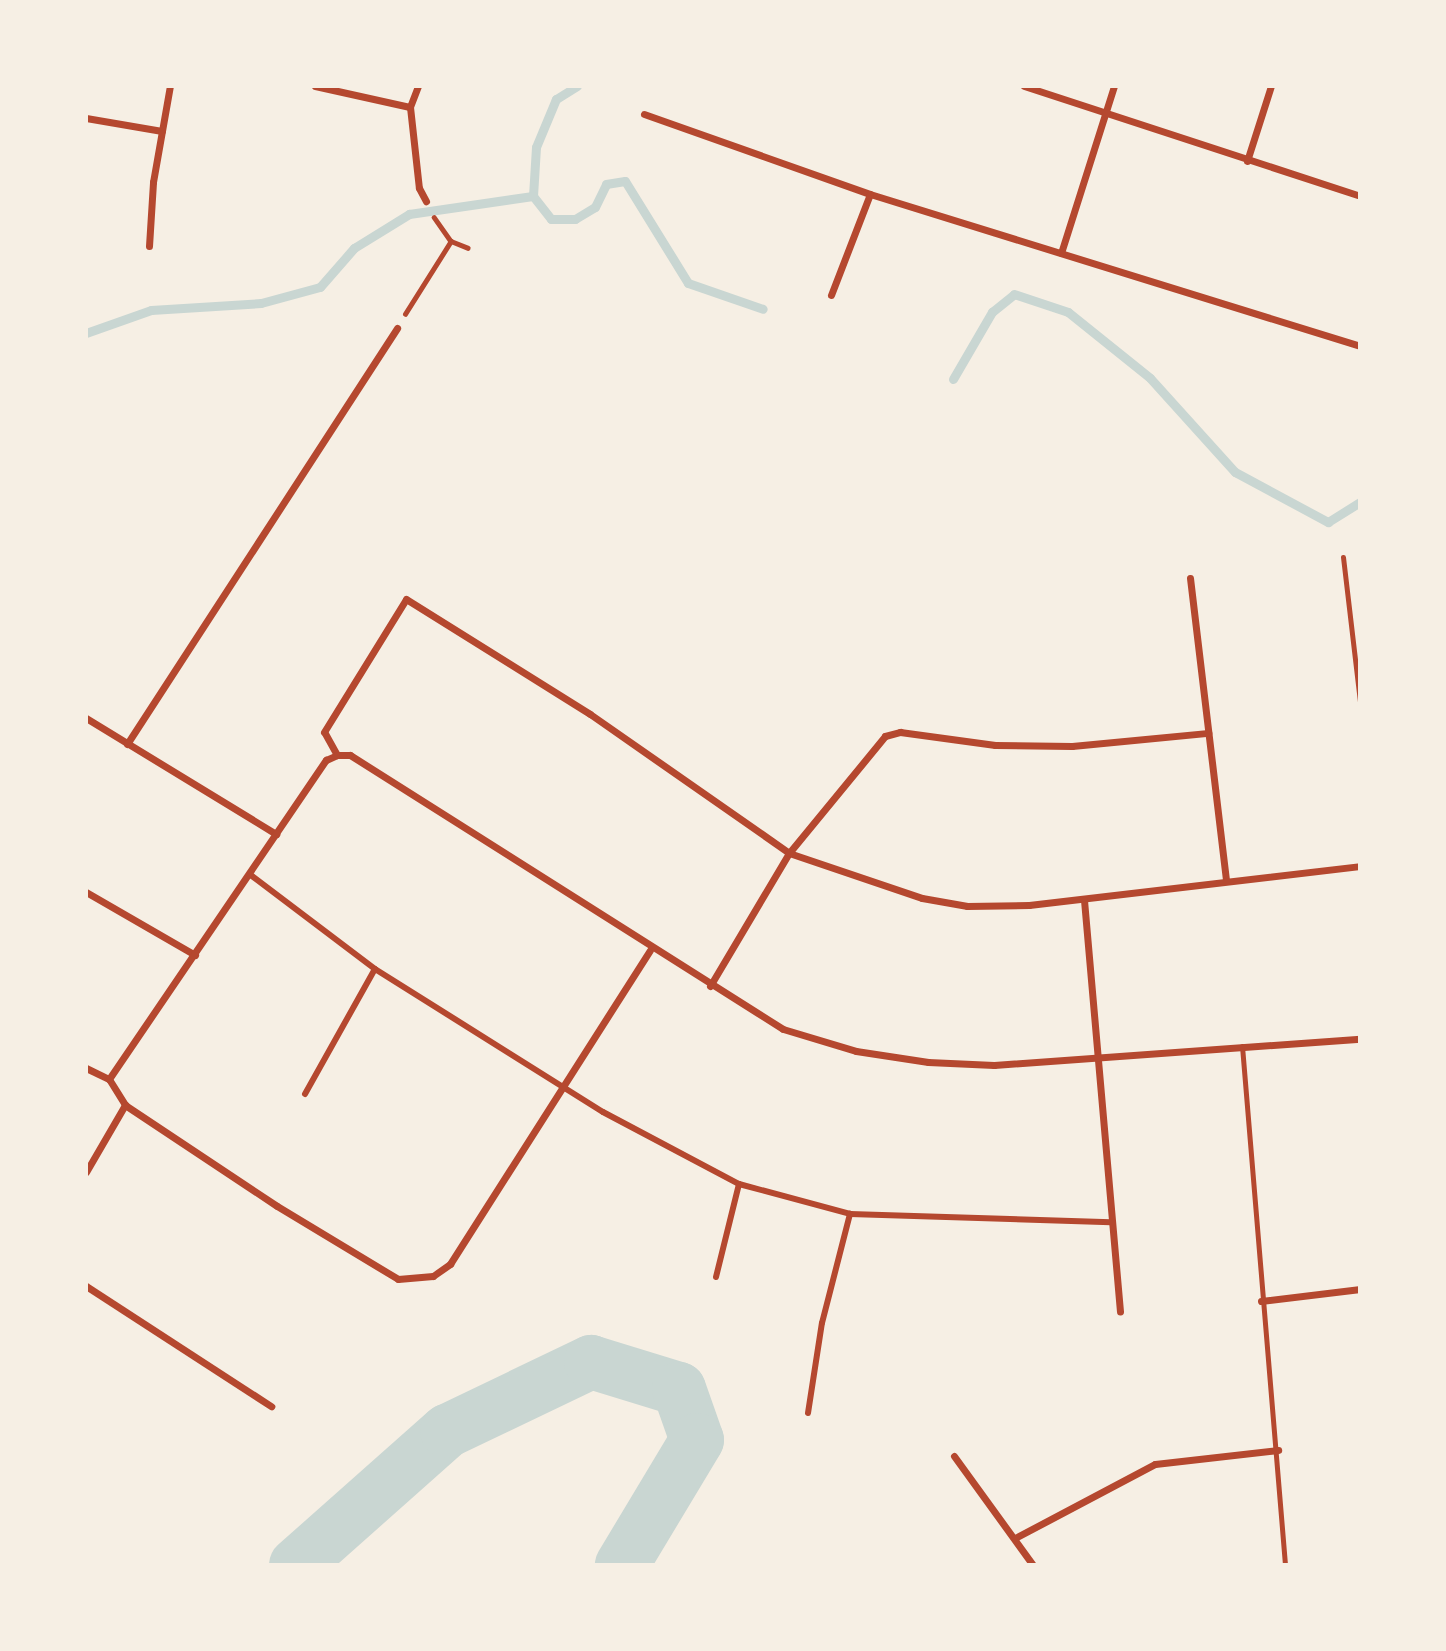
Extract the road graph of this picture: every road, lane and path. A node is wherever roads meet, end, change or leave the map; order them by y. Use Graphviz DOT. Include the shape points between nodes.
graph roads {
  1 [pos="170,86"];
  2 [pos="315,86"];
  3 [pos="418,86"];
  4 [pos="1024,86"];
  5 [pos="1114,86"];
  6 [pos="1271,86"];
  7 [pos="410,107"];
  8 [pos="1106,113"];
  9 [pos="644,114"];
  10 [pos="86,118"];
  11 [pos="162,131"];
  12 [pos="1247,161"];
  13 [pos="870,194"];
  14 [pos="1360,196"];
  15 [pos="426,201"];
  16 [pos="434,217"];
  17 [pos="451,242"];
  18 [pos="149,246"];
  19 [pos="468,248"];
  20 [pos="1061,253"];
  21 [pos="831,295"];
  22 [pos="397,328"];
  23 [pos="1360,346"];
  24 [pos="1343,557"];
  25 [pos="1190,578"];
  26 [pos="1360,702"];
  27 [pos="86,718"];
  28 [pos="1208,733"];
  29 [pos="127,744"];
  30 [pos="337,755"];
  31 [pos="276,834"];
  32 [pos="789,852"];
  33 [pos="1360,866"];
  34 [pos="252,876"];
  35 [pos="1226,881"];
  36 [pos="86,892"];
  37 [pos="1084,900"];
  38 [pos="650,950"];
  39 [pos="195,955"];
  40 [pos="375,969"];
  41 [pos="710,986"];
  42 [pos="1360,1039"];
  43 [pos="1242,1046"];
  44 [pos="1097,1058"];
  45 [pos="86,1068"];
  46 [pos="109,1079"];
  47 [pos="564,1086"];
  48 [pos="305,1094"];
  49 [pos="125,1105"];
  50 [pos="86,1172"];
  51 [pos="739,1184"];
  52 [pos="850,1214"];
  53 [pos="1111,1222"];
  54 [pos="716,1277"];
  55 [pos="86,1286"];
  56 [pos="1360,1289"];
  57 [pos="1261,1301"];
  58 [pos="1120,1311"];
  59 [pos="271,1406"];
  60 [pos="808,1413"];
  61 [pos="1278,1450"];
  62 [pos="954,1456"];
  63 [pos="1014,1538"];
  64 [pos="1033,1565"];
  65 [pos="1285,1565"];
  1 -- 11 [label="street"];
  2 -- 7 [label="street"];
  3 -- 7 [label="street"];
  4 -- 8 [label="street"];
  5 -- 8 [label="street"];
  6 -- 12 [label="street"];
  7 -- 15 [label="street" via="419,188"];
  8 -- 12 [label="street"];
  8 -- 20 [label="street"];
  9 -- 13 [label="street"];
  10 -- 11 [label="street"];
  11 -- 18 [label="street"];
  12 -- 14 [label="street"];
  13 -- 20 [label="street"];
  13 -- 21 [label="street"];
  16 -- 17 [label="path"];
  17 -- 19 [label="path"];
  17 -- 22 [label="path" via="423,279"];
  20 -- 23 [label="street"];
  22 -- 29 [label="street"];
  24 -- 26 [label="lane"];
  25 -- 28 [label="street"];
  27 -- 29 [label="street"];
  28 -- 32 [label="street" via="1072,746 995,746 900,732 885,736"];
  28 -- 35 [label="street"];
  29 -- 31 [label="street"];
  30 -- 31 [label="street" via="326,760"];
  30 -- 32 [label="street" via="324,732 405,599 590,714"];
  30 -- 38 [label="street" via="350,755"];
  31 -- 34 [label="street"];
  32 -- 37 [label="street" via="922,898 967,905"];
  32 -- 41 [label="street"];
  33 -- 35 [label="street"];
  34 -- 39 [label="street"];
  34 -- 40 [label="street"];
  35 -- 37 [label="street"];
  36 -- 39 [label="street"];
  37 -- 44 [label="street"];
  38 -- 41 [label="street"];
  38 -- 47 [label="street"];
  39 -- 46 [label="street"];
  40 -- 47 [label="street"];
  40 -- 48 [label="street"];
  41 -- 44 [label="street" via="783,1029 856,1051 928,1062 994,1065"];
  42 -- 43 [label="street"];
  43 -- 44 [label="street"];
  43 -- 57 [label="lane"];
  44 -- 53 [label="street"];
  45 -- 46 [label="street"];
  46 -- 49 [label="street"];
  47 -- 49 [label="street" via="450,1264 433,1276 416,1279 398,1279"];
  47 -- 51 [label="street"];
  49 -- 50 [label="street"];
  51 -- 52 [label="street"];
  51 -- 54 [label="street"];
  52 -- 53 [label="street"];
  52 -- 60 [label="street" via="822,1323"];
  53 -- 58 [label="street"];
  55 -- 59 [label="street"];
  56 -- 57 [label="street"];
  57 -- 61 [label="lane"];
  61 -- 63 [label="street" via="1155,1464"];
  61 -- 65 [label="lane"];
  62 -- 63 [label="street"];
  63 -- 64 [label="street"];
}
